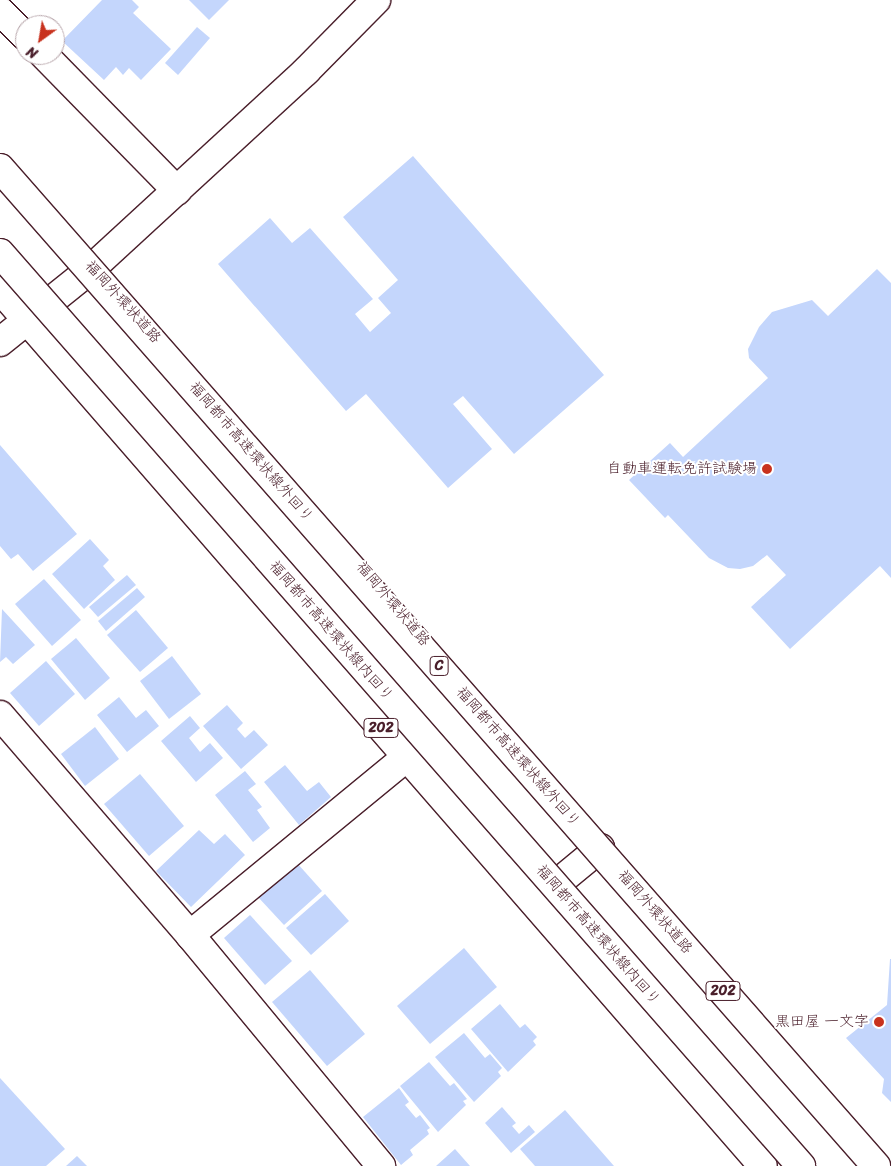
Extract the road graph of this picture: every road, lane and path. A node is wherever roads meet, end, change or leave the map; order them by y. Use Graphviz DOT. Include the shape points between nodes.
graph roads {
  1 [pos="376,0"];
  2 [pos="0,11"];
  3 [pos="15,26"];
  4 [pos="54,65"];
  5 [pos="0,164"];
  6 [pos="0,168"];
  7 [pos="177,191"];
  8 [pos="0,252"];
  9 [pos="92,268"];
  10 [pos="0,290"];
  11 [pos="27,320"];
  12 [pos="0,342"];
  13 [pos="0,715"];
  14 [pos="407,757"];
  15 [pos="600,848"];
  16 [pos="534,903"];
  17 [pos="190,935"];
  18 [pos="381,1166"];
  19 [pos="763,1166"];
  20 [pos="801,1166"];
  21 [pos="875,1166"];
  1 -- 7 [label="main road" via="306,71"];
  2 -- 3 [label="main road"];
  4 -- 7 [label="main road"];
  5 -- 9 [label="main road, 福岡外環状道路 / 202"];
  6 -- 21 [label="main road, 福岡都市高速環状線外回り / C, bridge"];
  7 -- 9 [label="main road"];
  8 -- 20 [label="main road, 福岡都市高速環状線内回り, bridge"];
  9 -- 11 [label="main road"];
  9 -- 15 [label="main road, 福岡外環状道路 / 202" via="353,558"];
  10 -- 11 [label="main road, 202"];
  11 -- 12 [label="main road"];
  11 -- 14 [label="main road, 202"];
  13 -- 17 [label="main road"];
  14 -- 16 [label="main road, 202"];
  14 -- 17 [label="main road"];
  15 -- 16 [label="main road"];
  15 -- 21 [label="main road, 福岡外環状道路 / 202"];
  16 -- 19 [label="main road, 202"];
  17 -- 18 [label="main road"];
}
